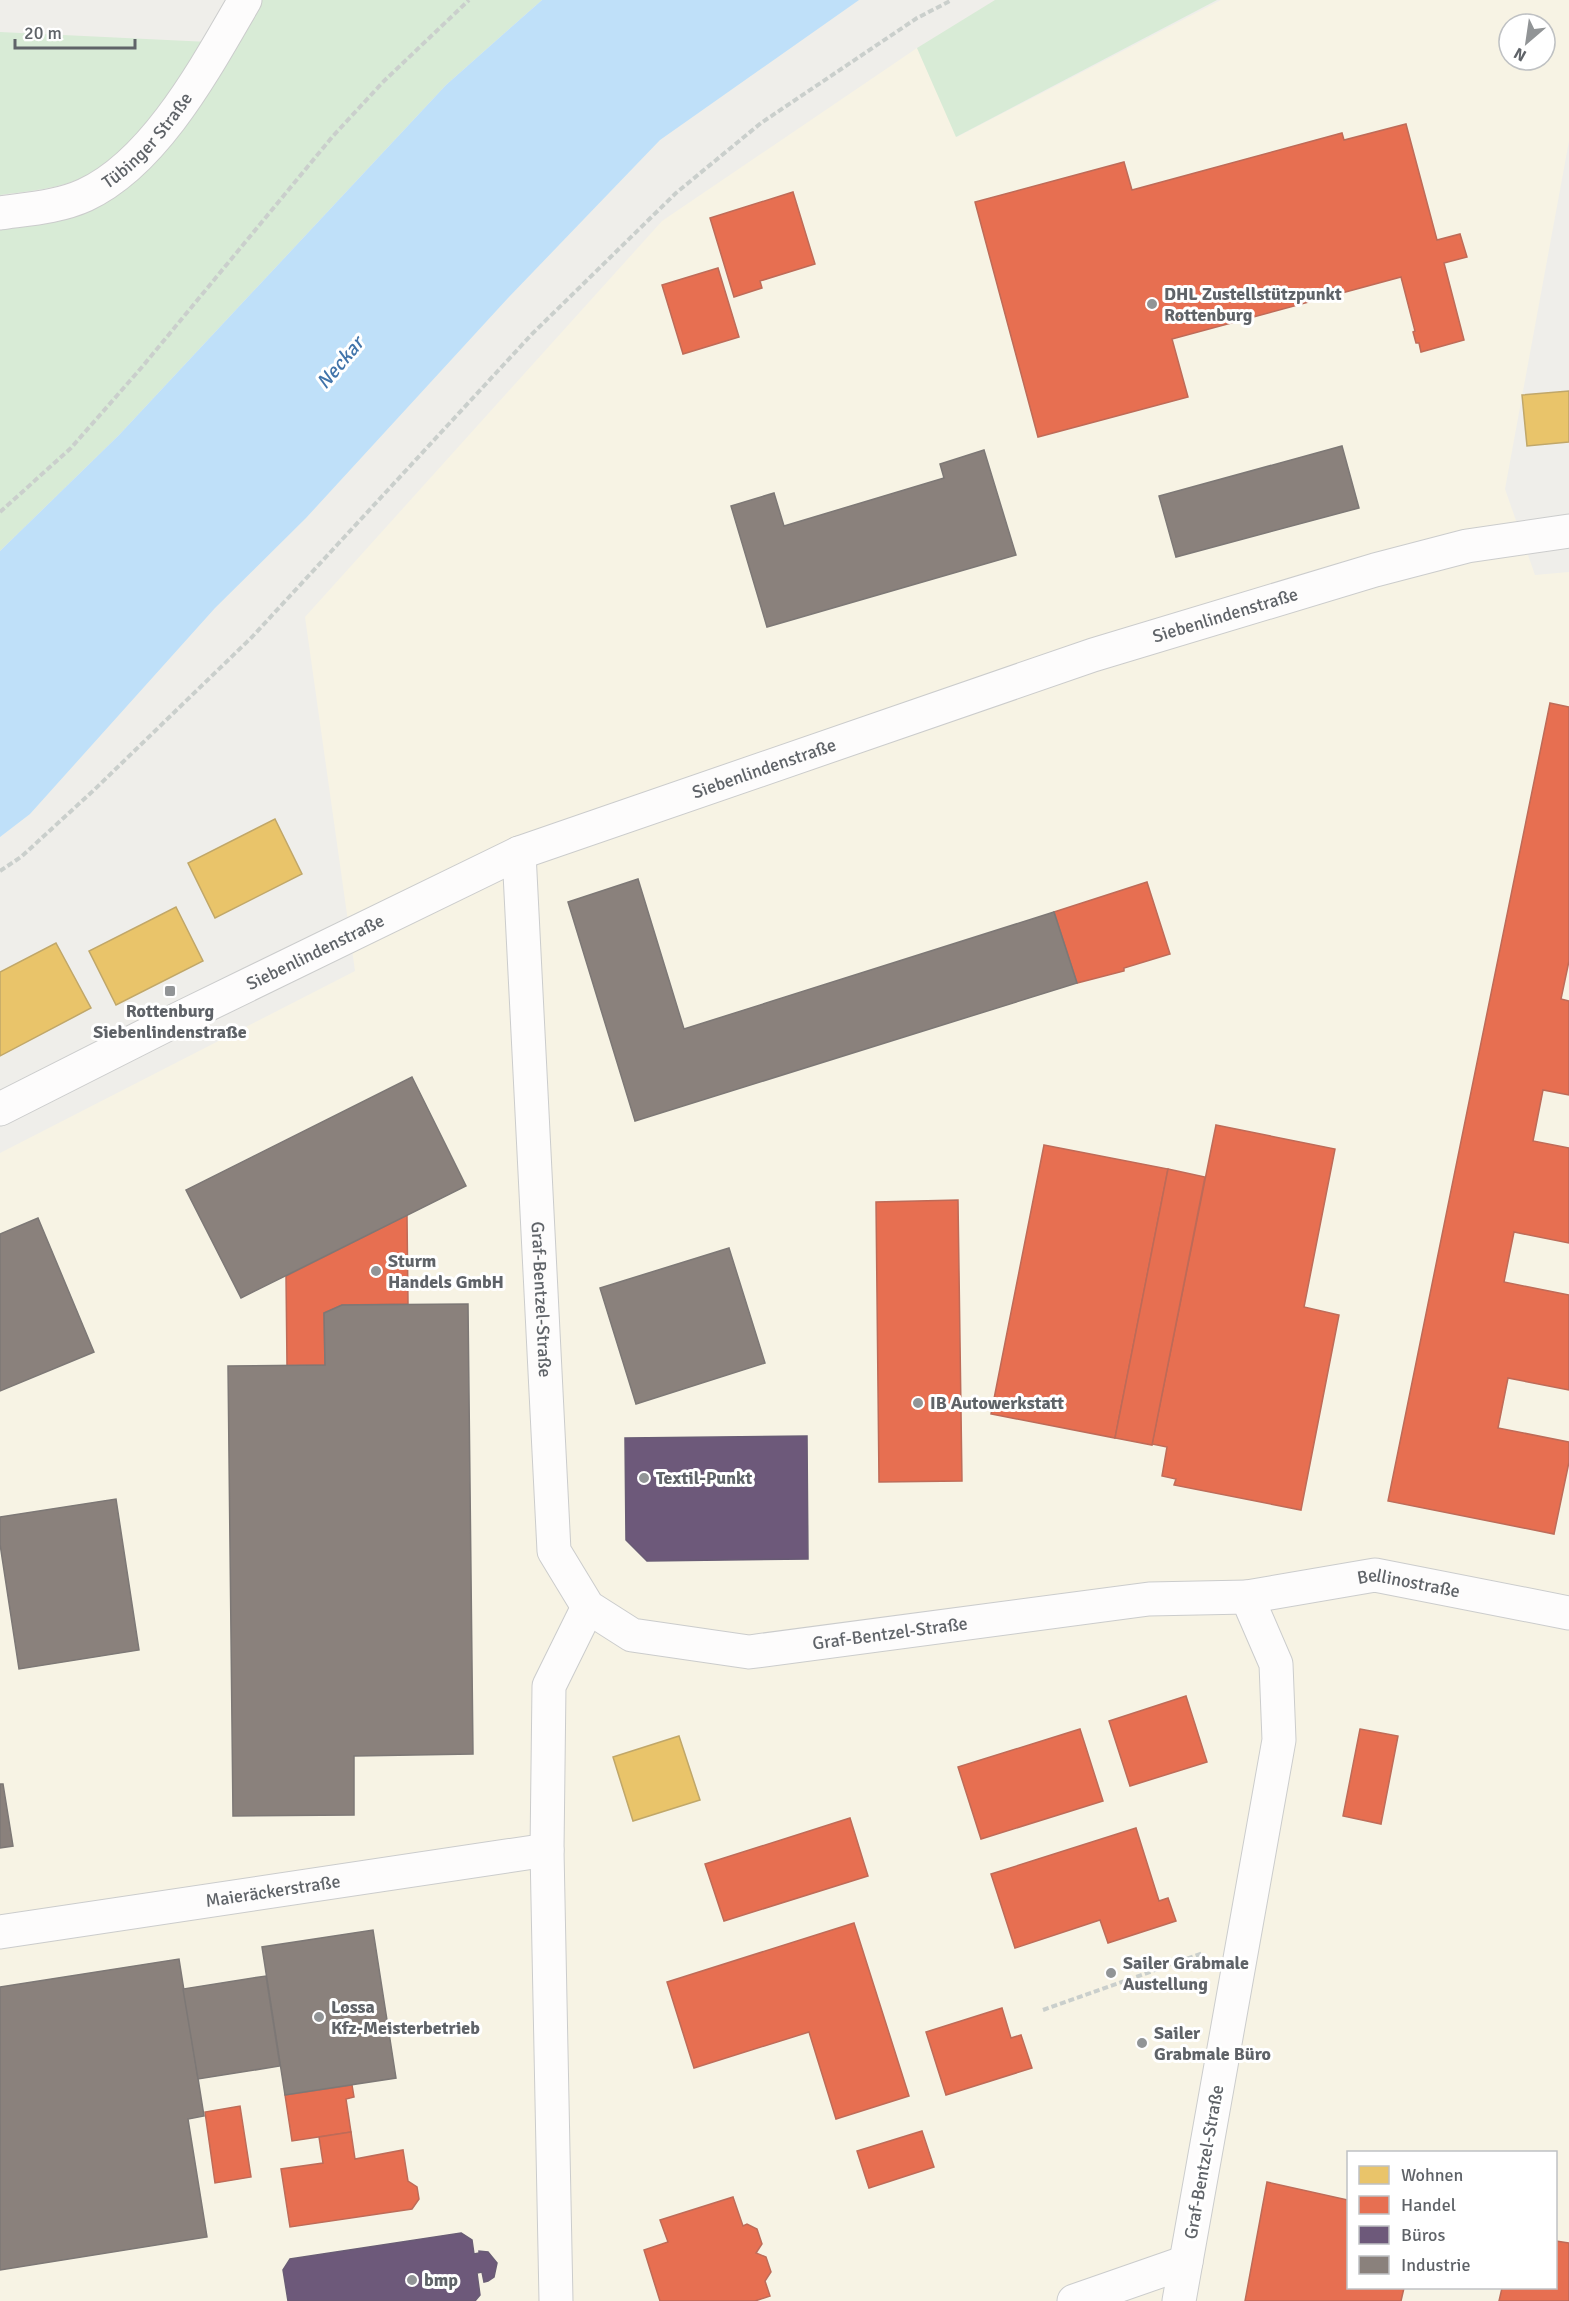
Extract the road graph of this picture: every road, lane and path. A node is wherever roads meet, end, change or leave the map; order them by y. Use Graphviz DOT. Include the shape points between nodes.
graph roads {
  1 [pos="245,0"];
  2 [pos="469,0"];
  3 [pos="952,0"];
  4 [pos="0,213"];
  5 [pos="0,512"];
  6 [pos="1569,531"];
  7 [pos="519,853"];
  8 [pos="0,871"];
  9 [pos="0,1109"];
  10 [pos="1247,1597"];
  11 [pos="588,1607"];
  12 [pos="1569,1613"];
  13 [pos="547,1850"];
  14 [pos="0,1932"];
  15 [pos="1244,1939"];
  16 [pos="1043,2010"];
  17 [pos="1186,2262"];
  18 [pos="556,2301"];
  19 [pos="1074,2301"];
  20 [pos="1179,2301"];
  1 -- 4 [label="street, Tübinger Straße" via="167,124 108,183 60,203"];
  2 -- 5 [label="path" via="333,136 71,448"];
  3 -- 8 [label="path" via="917,18 761,123 676,193 532,334 252,637 94,790 21,857"];
  6 -- 7 [label="street, Siebenlindenstraße" via="1467,546 1111,650"];
  7 -- 9 [label="street, Siebenlindenstraße"];
  7 -- 11 [label="street, Graf-Bentzel-Straße" via="554,1551"];
  10 -- 11 [label="street, Graf-Bentzel-Straße" via="1149,1599 749,1652 632,1635"];
  10 -- 12 [label="street, Bellinostraße" via="1375,1575"];
  10 -- 15 [label="street, Graf-Bentzel-Straße" via="1276,1664 1279,1740"];
  11 -- 13 [label="street" via="549,1686"];
  13 -- 14 [label="street, Maieräckerstraße"];
  13 -- 18 [label="street"];
  15 -- 16 [label="path"];
  15 -- 17 [label="street, Graf-Bentzel-Straße"];
  17 -- 19 [label="street"];
  17 -- 20 [label="street, Graf-Bentzel-Straße"];
}
